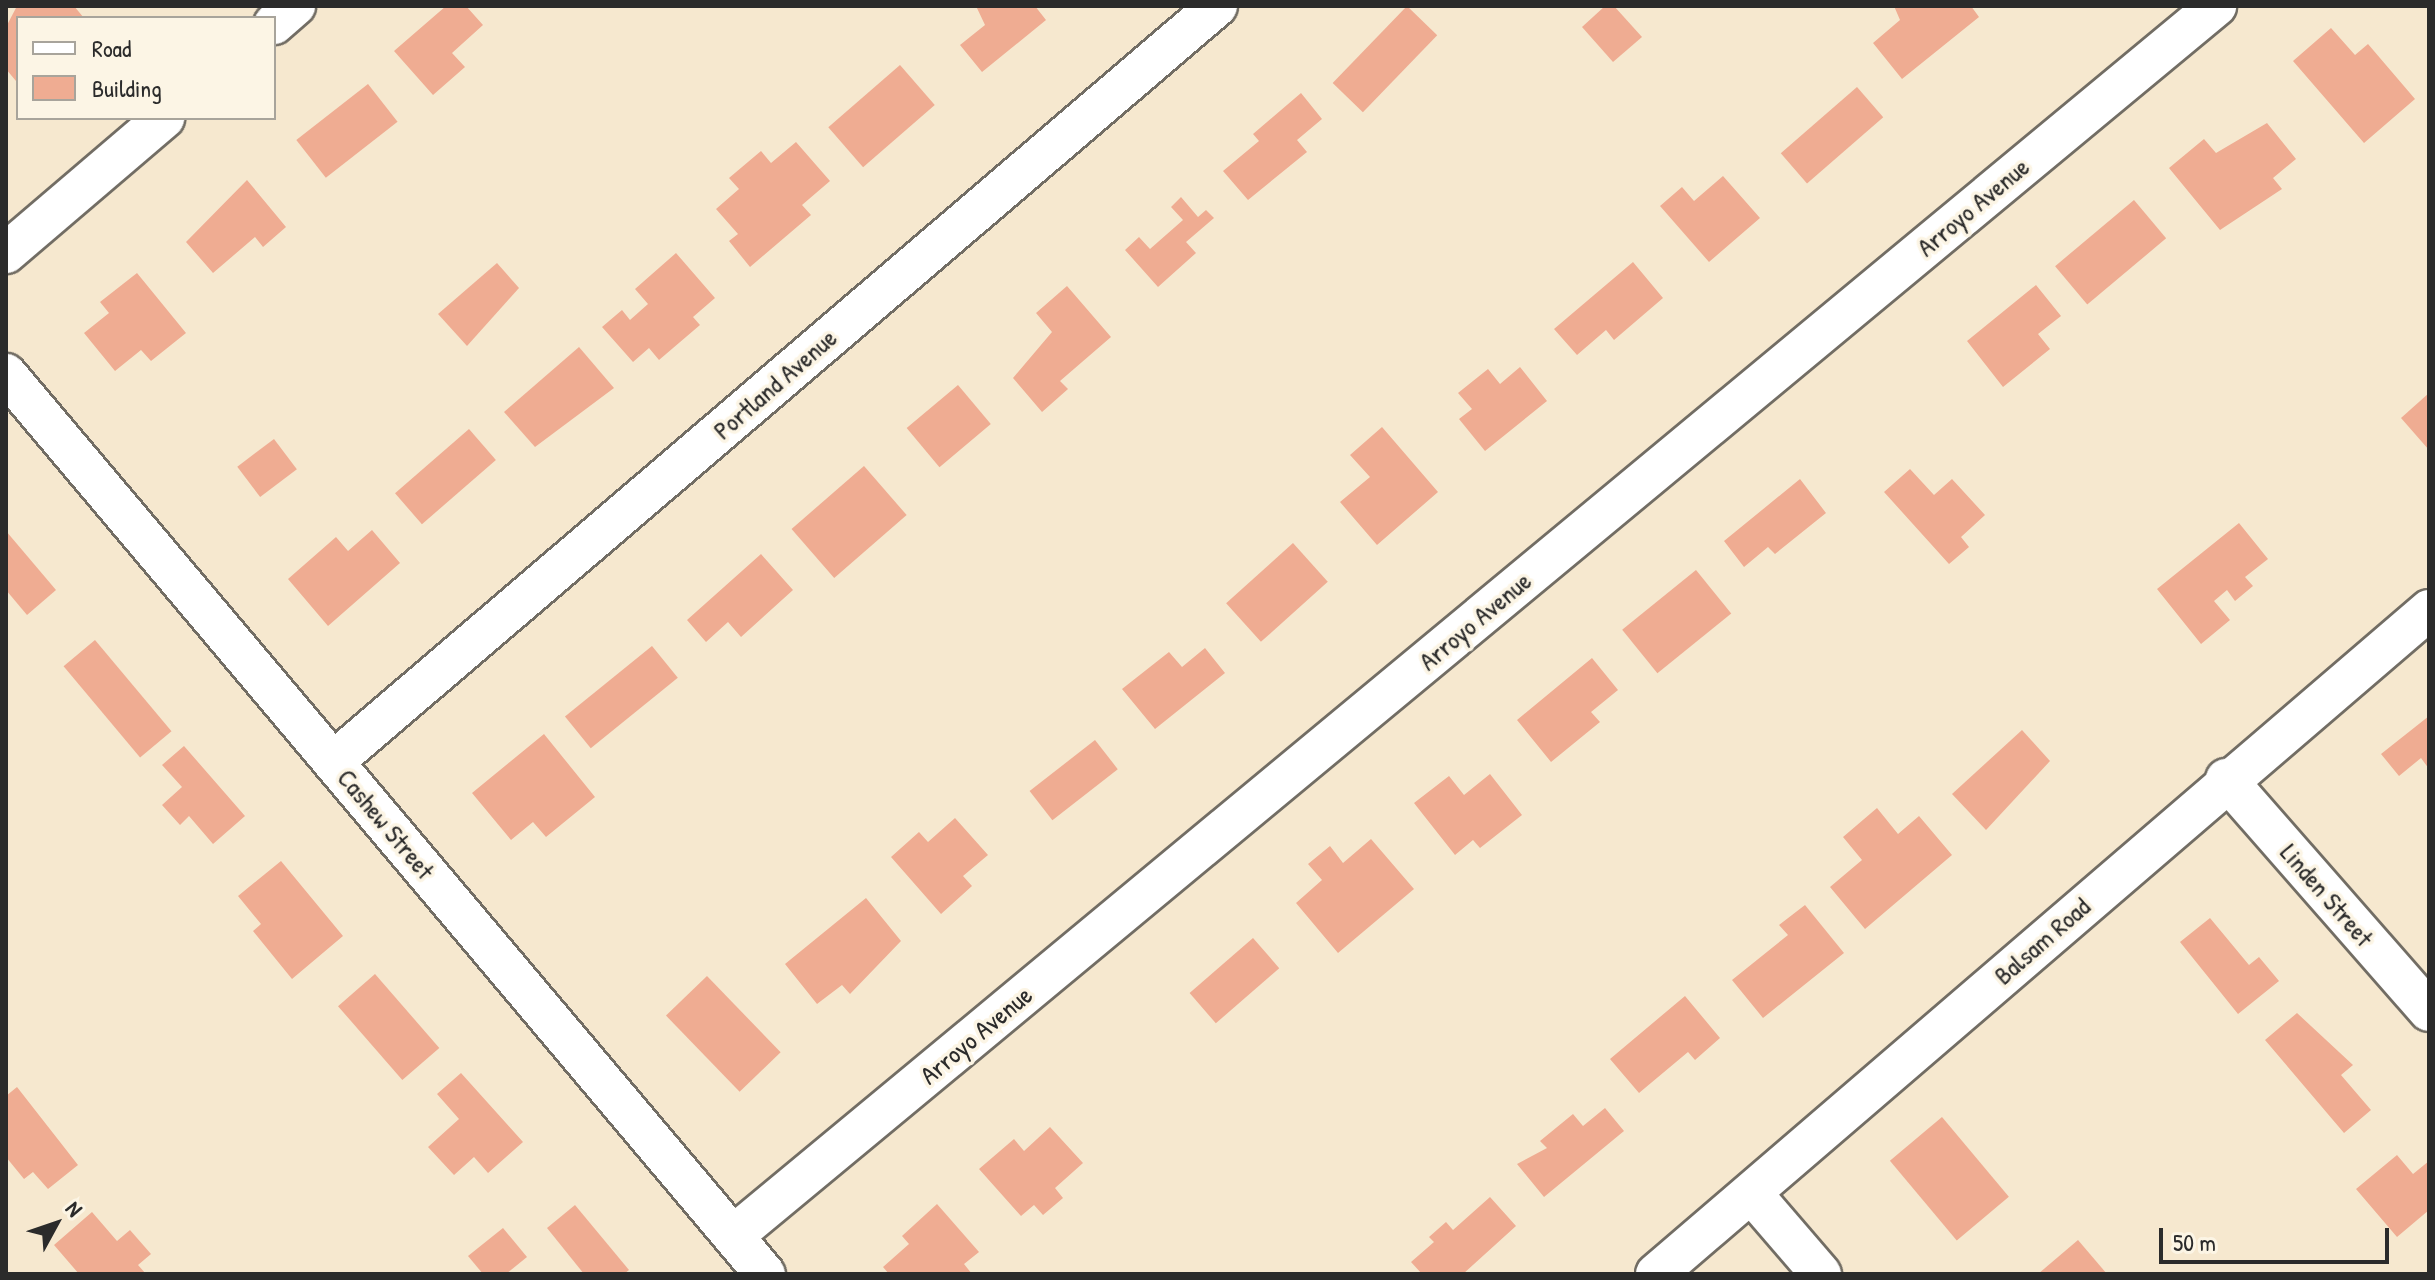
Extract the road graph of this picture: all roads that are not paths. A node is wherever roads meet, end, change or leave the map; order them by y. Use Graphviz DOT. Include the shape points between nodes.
graph roads {
  1 [pos="295,6"];
  2 [pos="1217,6"];
  3 [pos="2216,6"];
  4 [pos="276,22"];
  5 [pos="162,120"];
  6 [pos="6,253"];
  7 [pos="6,374"];
  8 [pos="2429,610"];
  9 [pos="333,762"];
  10 [pos="2226,779"];
  11 [pos="2429,1011"];
  12 [pos="1753,1195"];
  13 [pos="733,1236"];
  14 [pos="765,1274"];
  15 [pos="1656,1274"];
  16 [pos="1821,1274"];
  1 -- 4 [label="street"];
  2 -- 9 [label="street, Portland Avenue"];
  3 -- 13 [label="street, Arroyo Avenue"];
  5 -- 6 [label="street"];
  7 -- 9 [label="street, Cashew Street"];
  8 -- 10 [label="street, Balsam Road"];
  9 -- 13 [label="street, Cashew Street"];
  10 -- 11 [label="street, Linden Street"];
  10 -- 12 [label="street, Balsam Road"];
  12 -- 15 [label="street, Balsam Road"];
  12 -- 16 [label="street"];
  13 -- 14 [label="street, Cashew Street"];
}
